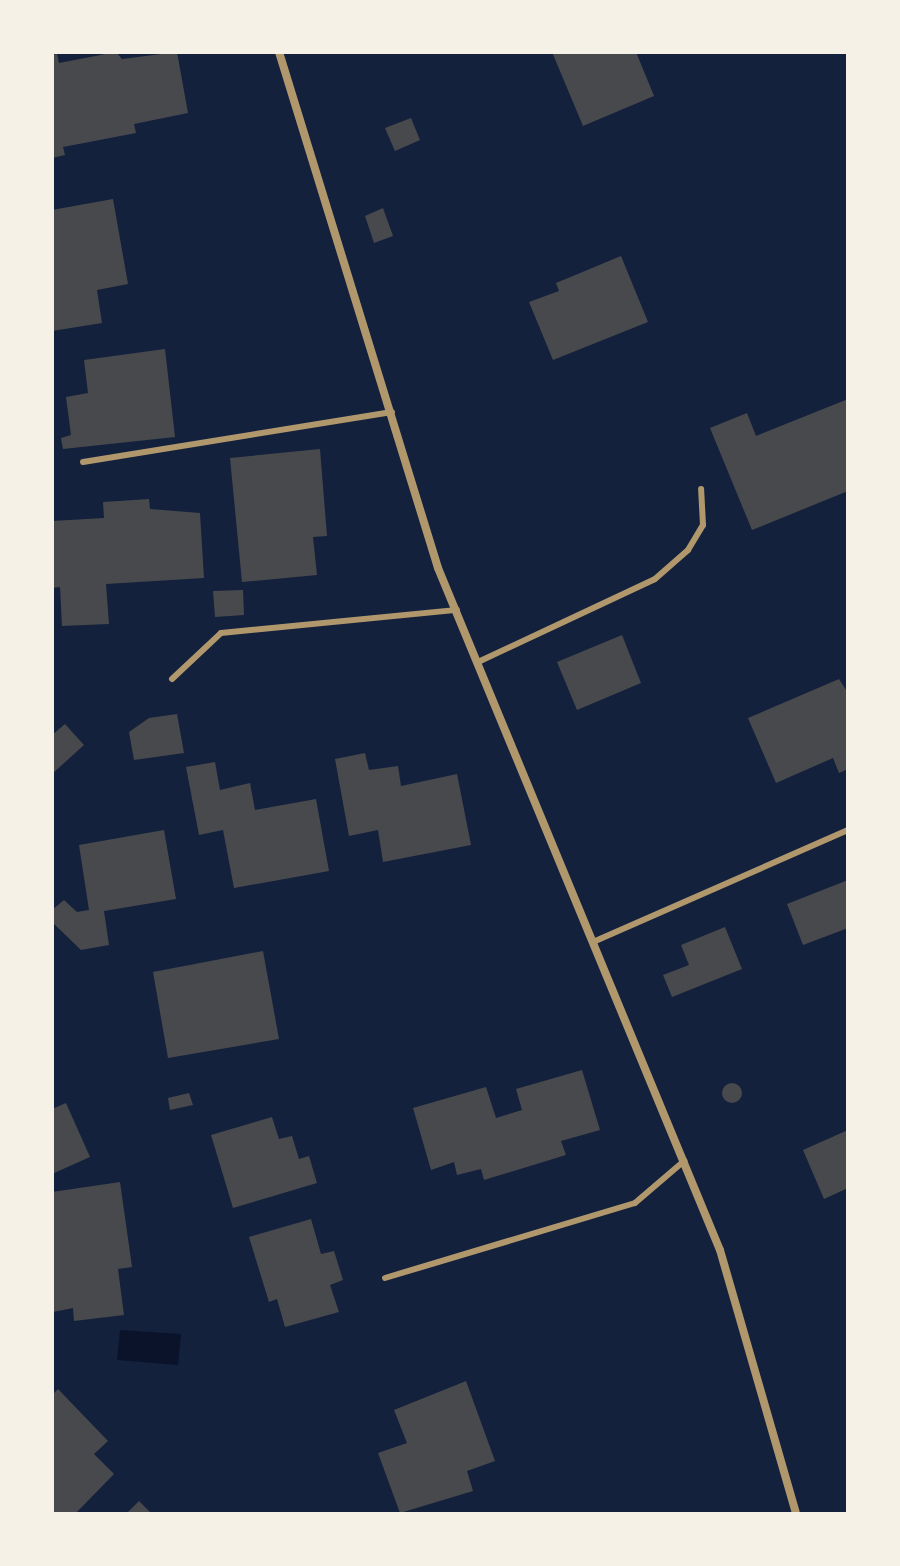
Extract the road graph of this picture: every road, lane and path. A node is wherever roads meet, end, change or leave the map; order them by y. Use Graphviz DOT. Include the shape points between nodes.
graph roads {
  1 [pos="279,52"];
  2 [pos="392,412"];
  3 [pos="83,462"];
  4 [pos="701,489"];
  5 [pos="457,610"];
  6 [pos="478,662"];
  7 [pos="172,679"];
  8 [pos="848,830"];
  9 [pos="593,942"];
  10 [pos="684,1161"];
  11 [pos="385,1278"];
  12 [pos="796,1514"];
  1 -- 2 [label="street"];
  2 -- 3 [label="lane"];
  2 -- 5 [label="street" via="438,568"];
  4 -- 6 [label="lane" via="703,525 688,550 655,579"];
  5 -- 6 [label="street"];
  5 -- 7 [label="lane" via="221,633"];
  6 -- 9 [label="street"];
  8 -- 9 [label="lane"];
  9 -- 10 [label="street"];
  10 -- 11 [label="lane" via="635,1203"];
  10 -- 12 [label="street" via="720,1250"];
}
